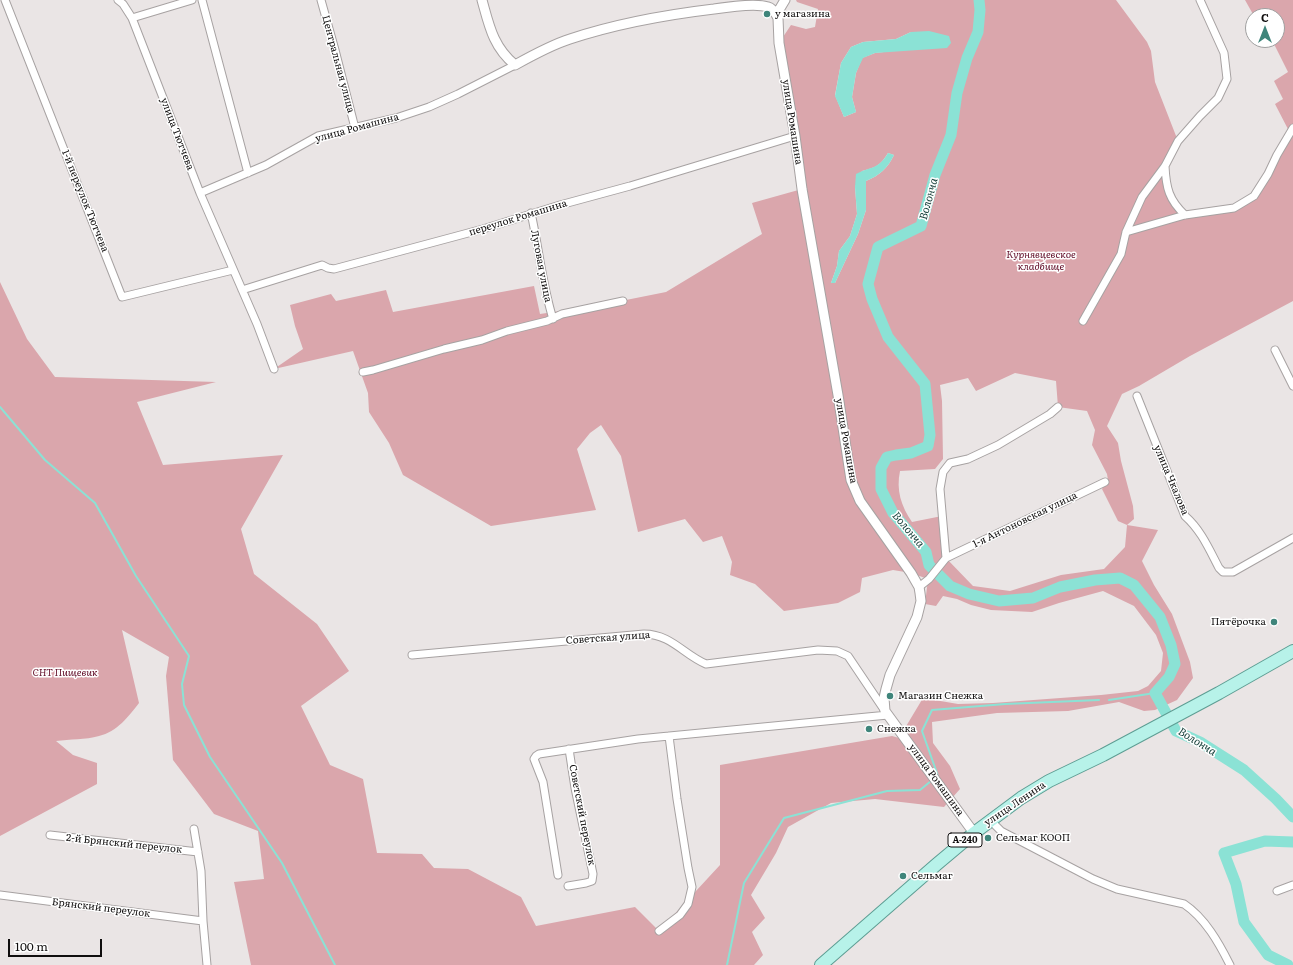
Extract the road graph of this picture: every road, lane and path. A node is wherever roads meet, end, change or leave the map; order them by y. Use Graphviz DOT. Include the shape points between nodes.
graph roads {
  1 [pos="5,0"];
  2 [pos="118,0"];
  3 [pos="192,0"];
  4 [pos="202,0"];
  5 [pos="321,0"];
  6 [pos="482,0"];
  7 [pos="779,0"];
  8 [pos="785,0"];
  9 [pos="1200,0"];
  10 [pos="758,6"];
  11 [pos="132,18"];
  12 [pos="778,18"];
  13 [pos="515,65"];
  14 [pos="355,128"];
  15 [pos="1293,128"];
  16 [pos="795,136"];
  17 [pos="1165,166"];
  18 [pos="248,173"];
  19 [pos="200,193"];
  20 [pos="531,213"];
  21 [pos="1185,215"];
  22 [pos="1126,232"];
  23 [pos="233,270"];
  24 [pos="242,290"];
  25 [pos="623,301"];
  26 [pos="553,319"];
  27 [pos="1083,321"];
  28 [pos="1275,350"];
  29 [pos="274,369"];
  30 [pos="363,372"];
  31 [pos="1293,386"];
  32 [pos="1137,396"];
  33 [pos="1058,407"];
  34 [pos="1105,482"];
  35 [pos="1293,538"];
  36 [pos="946,558"];
  37 [pos="919,587"];
  38 [pos="1293,651"];
  39 [pos="412,655"];
  40 [pos="887,713"];
  41 [pos="669,736"];
  42 [pos="569,749"];
  43 [pos="990,820"];
  44 [pos="194,829"];
  45 [pos="974,833"];
  46 [pos="50,835"];
  47 [pos="198,852"];
  48 [pos="558,875"];
  49 [pos="1293,885"];
  50 [pos="568,886"];
  51 [pos="1277,891"];
  52 [pos="0,895"];
  53 [pos="203,921"];
  54 [pos="659,931"];
  55 [pos="207,965"];
  56 [pos="821,965"];
  57 [pos="1230,965"];
  1 -- 23 [label="street, 1-й переулок Тютчева" via="122,297"];
  2 -- 11 [label="street, улица Тютчева"];
  3 -- 11 [label="street"];
  4 -- 18 [label="street"];
  5 -- 14 [label="street, Центральная улица"];
  6 -- 13 [label="street" via="492,36 499,49"];
  7 -- 10 [label="street"];
  8 -- 12 [label="street, улица Ромашина"];
  9 -- 17 [label="street" via="1224,53 1227,79 1218,98 1178,141"];
  10 -- 12 [label="street" via="772,8"];
  10 -- 13 [label="street" via="656,16 623,23 552,45"];
  11 -- 19 [label="street, улица Тютчева"];
  12 -- 16 [label="street, улица Ромашина" via="779,43"];
  13 -- 14 [label="street, улица Ромашина" via="429,107"];
  14 -- 18 [label="street, улица Ромашина" via="318,136"];
  15 -- 21 [label="street" via="1254,196 1234,208"];
  16 -- 20 [label="street, переулок Ромашина"];
  16 -- 37 [label="street, улица Ромашина" via="851,480 860,501"];
  17 -- 21 [label="street" via="1166,184 1175,205"];
  17 -- 22 [label="street" via="1142,197"];
  18 -- 19 [label="street, улица Ромашина"];
  19 -- 23 [label="street, улица Тютчева"];
  20 -- 24 [label="street, переулок Ромашина" via="483,229 334,269 322,265"];
  20 -- 26 [label="street, Луговая улица"];
  21 -- 22 [label="street"];
  22 -- 27 [label="street" via="1121,254"];
  23 -- 24 [label="street, улица Тютчева"];
  24 -- 29 [label="street, улица Тютчева"];
  25 -- 26 [label="street" via="562,314"];
  26 -- 30 [label="street"];
  28 -- 31 [label="street"];
  32 -- 35 [label="street, улица Чкалова" via="1185,516 1199,532 1223,572 1233,572"];
  33 -- 36 [label="street" via="998,445 968,459 950,463 943,472 940,489"];
  34 -- 36 [label="street, 1-я Антоновская улица"];
  36 -- 37 [label="street"];
  37 -- 40 [label="street, улица Ромашина" via="920,608 886,689 884,698"];
  38 -- 43 [label="main road, улица Ленина / А-240" via="1034,790"];
  39 -- 40 [label="street, Советская улица" via="644,634 663,637 706,664 818,650 837,651 848,656"];
  40 -- 41 [label="street"];
  40 -- 45 [label="street, улица Ромашина"];
  41 -- 42 [label="street"];
  41 -- 54 [label="street" via="692,887 688,904 680,915"];
  42 -- 48 [label="street" via="543,754 534,759 543,782"];
  42 -- 50 [label="street, Советский переулок" via="594,874 592,881"];
  43 -- 45 [label="main road, улица Ленина / А-240"];
  43 -- 57 [label="street" via="1001,832 1093,880 1117,889 1184,904 1191,908 1219,943"];
  44 -- 47 [label="street"];
  45 -- 56 [label="main road, улица Ленина / А-240"];
  46 -- 47 [label="street, 2-й Брянский переулок"];
  47 -- 53 [label="street"];
  49 -- 51 [label="street"];
  52 -- 53 [label="street, Брянский переулок"];
  53 -- 55 [label="street"];
}
